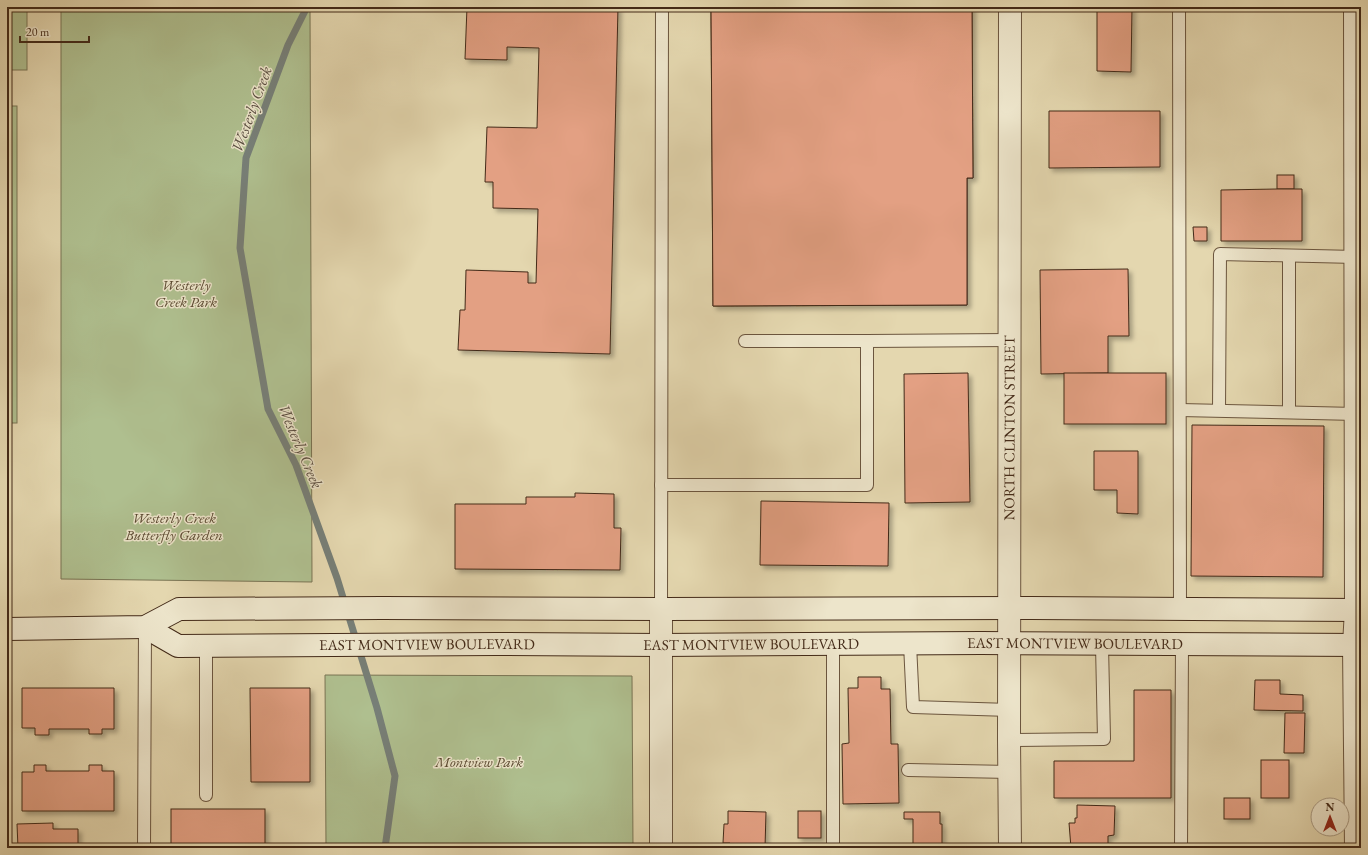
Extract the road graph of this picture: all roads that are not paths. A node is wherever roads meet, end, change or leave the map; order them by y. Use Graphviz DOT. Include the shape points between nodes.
graph roads {
  1 [pos="662,7"];
  2 [pos="1010,7"];
  3 [pos="1179,7"];
  4 [pos="1355,7"];
  5 [pos="1359,124"];
  6 [pos="1289,256"];
  7 [pos="1356,257"];
  8 [pos="1010,340"];
  9 [pos="745,341"];
  10 [pos="867,341"];
  11 [pos="1180,410"];
  12 [pos="1218,410"];
  13 [pos="1289,412"];
  14 [pos="1356,414"];
  15 [pos="661,485"];
  16 [pos="1010,608"];
  17 [pos="1180,608"];
  18 [pos="660,609"];
  19 [pos="1359,610"];
  20 [pos="145,627"];
  21 [pos="7,629"];
  22 [pos="1010,643"];
  23 [pos="833,644"];
  24 [pos="910,644"];
  25 [pos="1182,644"];
  26 [pos="660,645"];
  27 [pos="1102,645"];
  28 [pos="1358,645"];
  29 [pos="206,646"];
  30 [pos="1010,710"];
  31 [pos="1358,710"];
  32 [pos="1009,740"];
  33 [pos="908,770"];
  34 [pos="1010,772"];
  35 [pos="206,795"];
  36 [pos="144,848"];
  37 [pos="661,848"];
  38 [pos="833,848"];
  39 [pos="1010,848"];
  40 [pos="1181,848"];
  41 [pos="1356,848"];
  1 -- 15 [label="lane"];
  2 -- 8 [label="main road, NORTH CLINTON STREET"];
  3 -- 11 [label="lane"];
  4 -- 5 [label="main road"];
  5 -- 7 [label="main road"];
  6 -- 7 [label="lane"];
  6 -- 12 [label="lane" via="1220,254"];
  6 -- 13 [label="lane"];
  7 -- 14 [label="main road"];
  8 -- 10 [label="lane"];
  8 -- 16 [label="main road, NORTH CLINTON STREET"];
  9 -- 10 [label="lane"];
  10 -- 15 [label="lane" via="867,485"];
  11 -- 12 [label="lane"];
  11 -- 17 [label="lane"];
  12 -- 13 [label="lane"];
  13 -- 14 [label="lane"];
  14 -- 19 [label="main road"];
  15 -- 18 [label="lane"];
  16 -- 17 [label="main road"];
  16 -- 18 [label="main road"];
  16 -- 22 [label="main road, NORTH CLINTON STREET"];
  17 -- 19 [label="main road"];
  18 -- 20 [label="main road" via="179,609"];
  18 -- 26 [label="main road"];
  19 -- 28 [label="main road"];
  20 -- 21 [label="main road"];
  20 -- 29 [label="main road, EAST MONTVIEW BOULEVARD" via="178,646"];
  20 -- 36 [label="lane"];
  22 -- 24 [label="main road, EAST MONTVIEW BOULEVARD"];
  22 -- 27 [label="main road, EAST MONTVIEW BOULEVARD"];
  22 -- 30 [label="main road, NORTH CLINTON STREET"];
  23 -- 24 [label="main road, EAST MONTVIEW BOULEVARD"];
  23 -- 26 [label="main road, EAST MONTVIEW BOULEVARD"];
  23 -- 38 [label="lane"];
  24 -- 30 [label="lane" via="913,707"];
  25 -- 27 [label="main road, EAST MONTVIEW BOULEVARD"];
  25 -- 28 [label="main road, EAST MONTVIEW BOULEVARD"];
  25 -- 40 [label="lane"];
  26 -- 29 [label="main road, EAST MONTVIEW BOULEVARD"];
  26 -- 37 [label="main road"];
  27 -- 32 [label="lane" via="1104,739"];
  28 -- 31 [label="main road"];
  29 -- 35 [label="lane"];
  30 -- 32 [label="main road, NORTH CLINTON STREET"];
  31 -- 41 [label="main road"];
  32 -- 34 [label="main road, NORTH CLINTON STREET"];
  33 -- 34 [label="lane"];
  34 -- 39 [label="main road, NORTH CLINTON STREET"];
}
